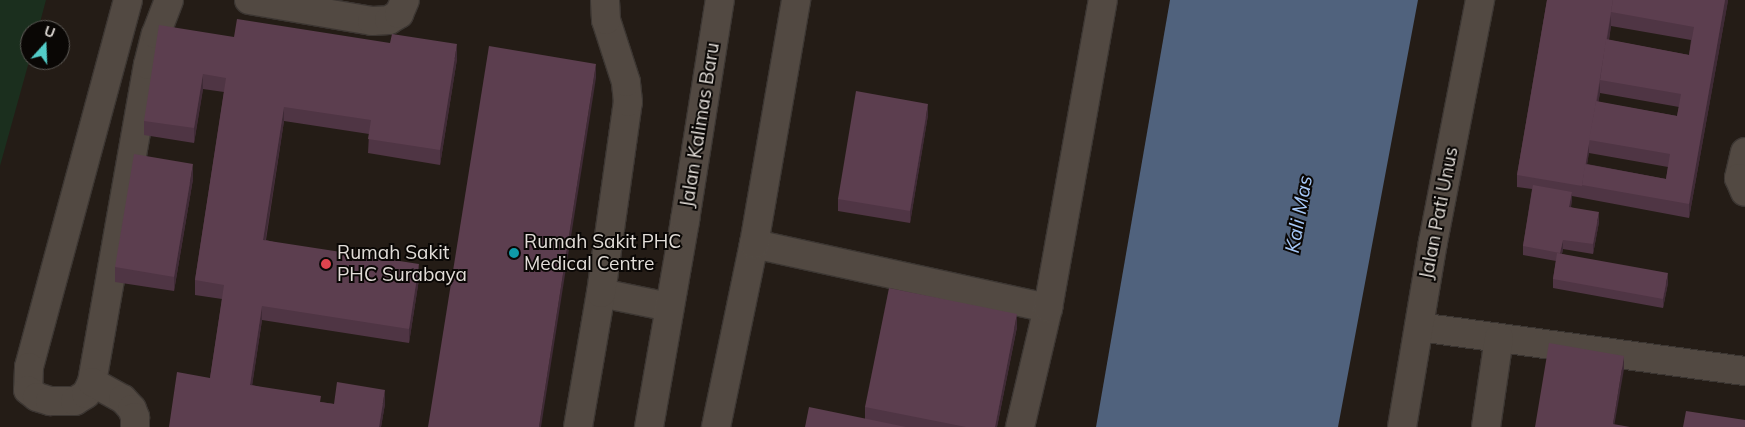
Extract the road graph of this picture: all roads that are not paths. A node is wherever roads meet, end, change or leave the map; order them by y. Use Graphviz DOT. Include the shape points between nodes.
graph roads {
  1 [pos="128,0"];
  2 [pos="169,0"];
  3 [pos="249,0"];
  4 [pos="405,0"];
  5 [pos="605,0"];
  6 [pos="720,0"];
  7 [pos="796,0"];
  8 [pos="1103,0"];
  9 [pos="1480,0"];
  10 [pos="115,55"];
  11 [pos="148,65"];
  12 [pos="1745,152"];
  13 [pos="1745,192"];
  14 [pos="754,244"];
  15 [pos="601,293"];
  16 [pos="670,307"];
  17 [pos="1048,308"];
  18 [pos="1419,327"];
  19 [pos="1499,338"];
  20 [pos="1745,371"];
  21 [pos="92,382"];
  22 [pos="135,427"];
  23 [pos="578,427"];
  24 [pos="649,427"];
  25 [pos="716,427"];
  26 [pos="1020,427"];
  27 [pos="1402,427"];
  28 [pos="1486,427"];
  1 -- 10 [label="street"];
  2 -- 11 [label="street"];
  3 -- 4 [label="street" via="372,21 389,20 399,14"];
  5 -- 15 [label="street" via="606,20 626,82 628,102"];
  6 -- 16 [label="street, Jalan Kalimas Baru"];
  7 -- 14 [label="street"];
  8 -- 17 [label="street"];
  9 -- 18 [label="street, Jalan Pati Unus"];
  10 -- 11 [label="street"];
  10 -- 21 [label="street" via="35,342 28,390 50,401 75,401 86,394"];
  11 -- 21 [label="street"];
  12 -- 13 [label="street" via="1740,178"];
  14 -- 17 [label="street"];
  14 -- 25 [label="street"];
  15 -- 16 [label="street"];
  15 -- 23 [label="street"];
  16 -- 24 [label="street, Jalan Kalimas Baru"];
  17 -- 26 [label="street"];
  18 -- 19 [label="street"];
  18 -- 27 [label="street, Jalan Pati Unus"];
  19 -- 20 [label="street"];
  19 -- 28 [label="street"];
  21 -- 22 [label="street" via="132,409"];
}
